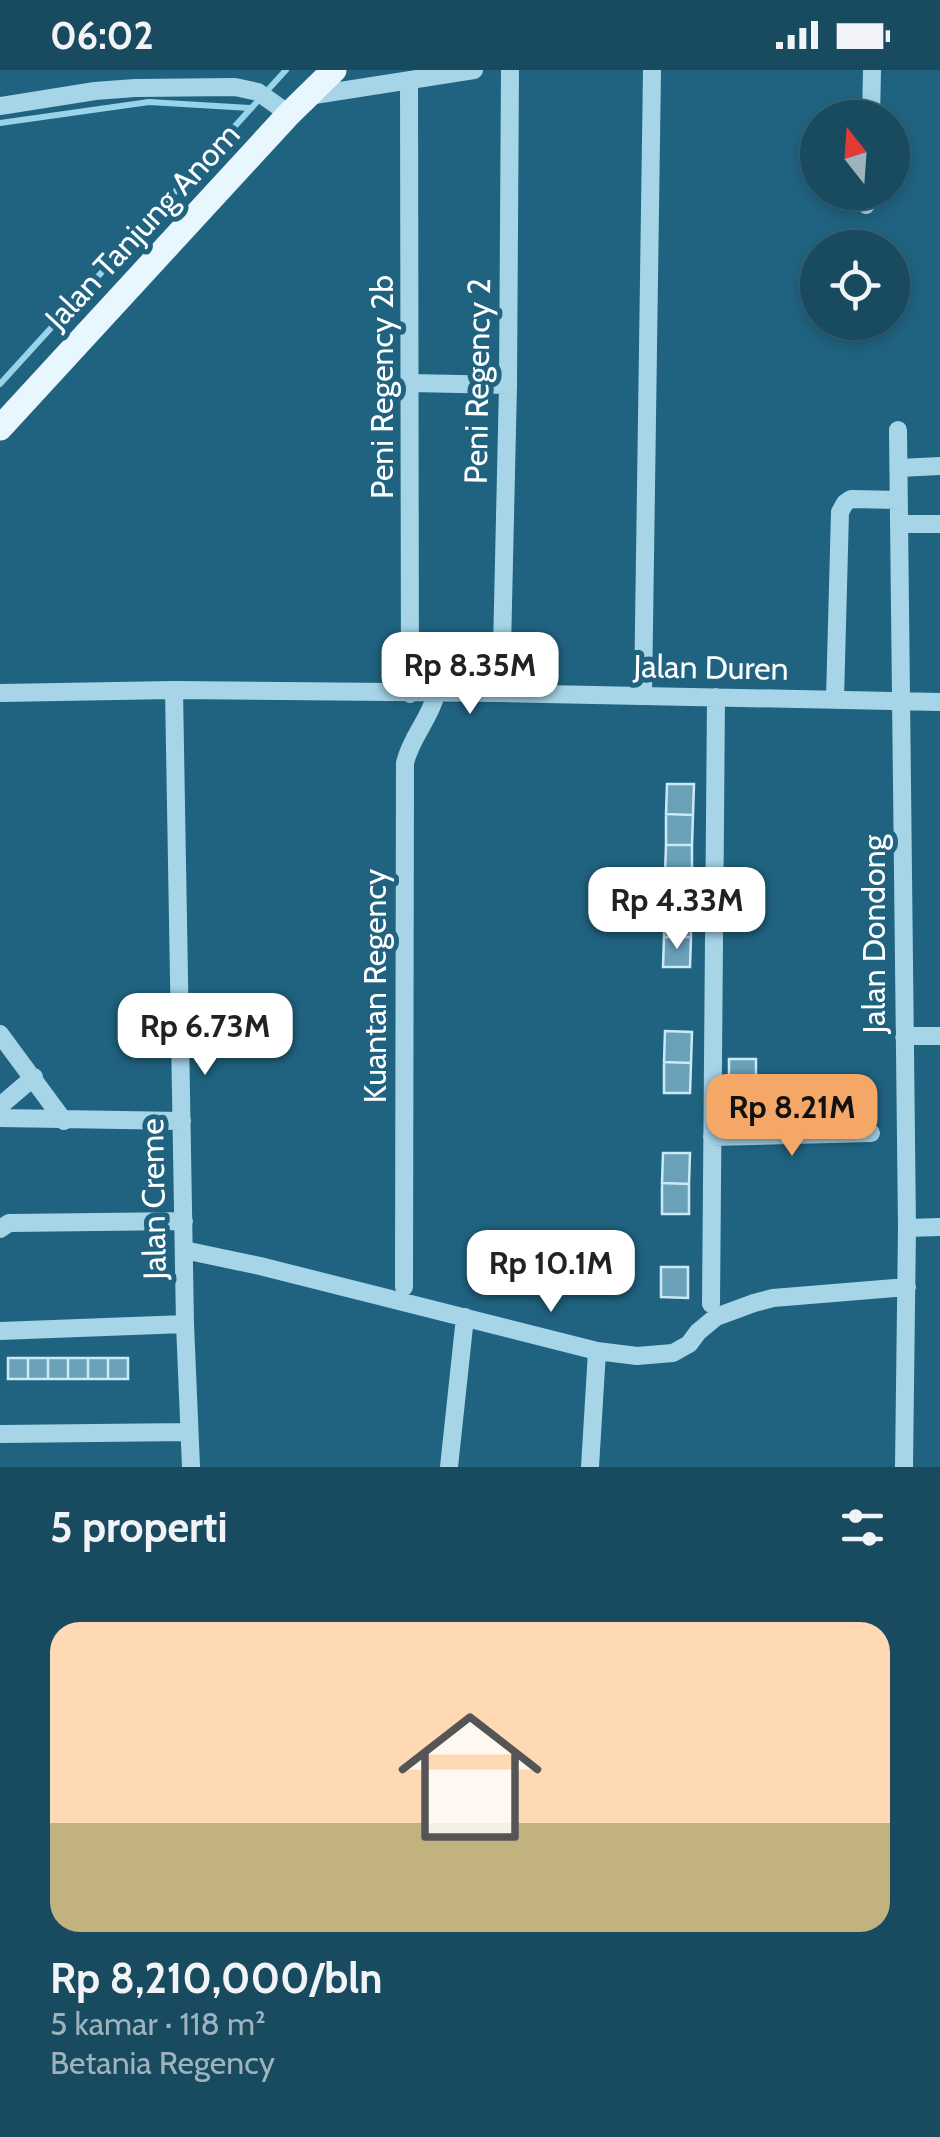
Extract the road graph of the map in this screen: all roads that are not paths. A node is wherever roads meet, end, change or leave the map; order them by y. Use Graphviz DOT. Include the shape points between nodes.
graph roads {
  1 [pos="474,70"];
  2 [pos="510,70"];
  3 [pos="652,70"];
  4 [pos="872,70"];
  5 [pos="409,80"];
  6 [pos="306,93"];
  7 [pos="871,100"];
  8 [pos="0,106"];
  9 [pos="411,384"];
  10 [pos="508,385"];
  11 [pos="0,428"];
  12 [pos="898,430"];
  13 [pos="940,466"];
  14 [pos="899,468"];
  15 [pos="899,500"];
  16 [pos="898,524"];
  17 [pos="940,524"];
  18 [pos="174,690"];
  19 [pos="0,693"];
  20 [pos="410,694"];
  21 [pos="436,694"];
  22 [pos="501,694"];
  23 [pos="643,696"];
  24 [pos="716,697"];
  25 [pos="834,700"];
  26 [pos="902,700"];
  27 [pos="940,702"];
  28 [pos="0,1034"];
  29 [pos="904,1036"];
  30 [pos="940,1036"];
  31 [pos="34,1077"];
  32 [pos="0,1106"];
  33 [pos="0,1118"];
  34 [pos="64,1120"];
  35 [pos="182,1121"];
  36 [pos="871,1133"];
  37 [pos="712,1137"];
  38 [pos="184,1221"];
  39 [pos="940,1227"];
  40 [pos="0,1228"];
  41 [pos="907,1228"];
  42 [pos="184,1250"];
  43 [pos="404,1286"];
  44 [pos="906,1287"];
  45 [pos="710,1304"];
  46 [pos="465,1317"];
  47 [pos="185,1324"];
  48 [pos="0,1331"];
  49 [pos="597,1352"];
  50 [pos="189,1432"];
  51 [pos="0,1434"];
  52 [pos="191,1467"];
  53 [pos="449,1467"];
  54 [pos="590,1467"];
  55 [pos="904,1467"];
  1 -- 5 [label="street"];
  2 -- 10 [label="street, Peni Regency 2"];
  3 -- 23 [label="street"];
  4 -- 7 [label="street"];
  5 -- 6 [label="street"];
  5 -- 9 [label="street, Peni Regency 2b"];
  6 -- 8 [label="street" via="135,88"];
  6 -- 11 [label="main road, Jalan Tanjung Anom"];
  9 -- 10 [label="street"];
  9 -- 20 [label="street, Peni Regency 2b"];
  10 -- 22 [label="street, Peni Regency 2"];
  12 -- 14 [label="street, Jalan Dondong"];
  13 -- 14 [label="street"];
  14 -- 15 [label="street, Jalan Dondong"];
  15 -- 16 [label="street, Jalan Dondong"];
  15 -- 25 [label="street" via="852,499 840,512"];
  16 -- 17 [label="street"];
  16 -- 26 [label="street, Jalan Dondong"];
  18 -- 19 [label="street, Jalan Duren"];
  18 -- 20 [label="street, Jalan Duren"];
  18 -- 35 [label="street, Jalan Creme"];
  20 -- 21 [label="street, Jalan Duren"];
  21 -- 22 [label="street, Jalan Duren"];
  21 -- 43 [label="street, Kuantan Regency" via="404,762"];
  22 -- 23 [label="street, Jalan Duren"];
  23 -- 24 [label="street, Jalan Duren"];
  24 -- 25 [label="street, Jalan Duren"];
  24 -- 37 [label="street"];
  25 -- 26 [label="street, Jalan Duren"];
  26 -- 27 [label="street, Jalan Duren"];
  26 -- 29 [label="street, Jalan Dondong"];
  28 -- 31 [label="street"];
  29 -- 30 [label="street"];
  29 -- 41 [label="street, Jalan Dondong"];
  31 -- 32 [label="street"];
  31 -- 34 [label="street"];
  33 -- 34 [label="street"];
  34 -- 35 [label="street"];
  35 -- 38 [label="street, Jalan Creme"];
  36 -- 37 [label="street"];
  37 -- 45 [label="street"];
  38 -- 40 [label="street"];
  38 -- 42 [label="street, Jalan Creme"];
  39 -- 41 [label="street"];
  41 -- 44 [label="street, Jalan Dondong"];
  42 -- 46 [label="street"];
  42 -- 47 [label="street, Jalan Creme"];
  44 -- 49 [label="street" via="764,1300 716,1318 673,1352"];
  44 -- 55 [label="street, Jalan Dondong"];
  46 -- 49 [label="street"];
  46 -- 53 [label="street"];
  47 -- 48 [label="street"];
  47 -- 50 [label="street, Jalan Creme"];
  49 -- 54 [label="street"];
  50 -- 51 [label="street"];
  50 -- 52 [label="street, Jalan Creme"];
}
